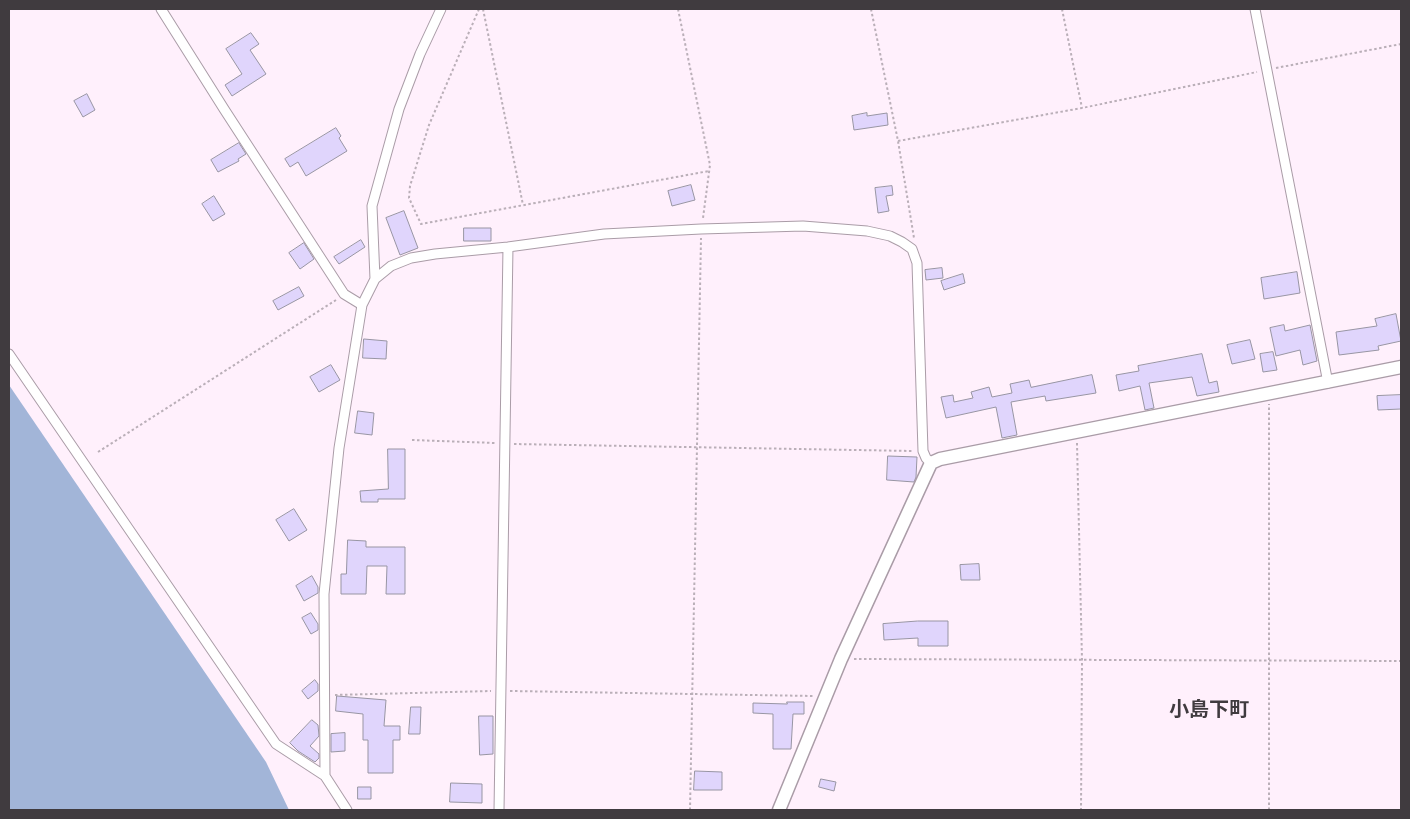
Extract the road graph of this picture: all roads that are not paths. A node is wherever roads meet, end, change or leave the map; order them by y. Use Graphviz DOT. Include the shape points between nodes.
graph roads {
  1 [pos="161,9"];
  2 [pos="441,9"];
  3 [pos="1255,9"];
  4 [pos="508,246"];
  5 [pos="375,279"];
  6 [pos="362,305"];
  7 [pos="9,354"];
  8 [pos="1401,368"];
  9 [pos="1328,383"];
  10 [pos="931,463"];
  11 [pos="325,776"];
  12 [pos="346,810"];
  13 [pos="499,810"];
  14 [pos="779,810"];
  1 -- 6 [label="street" via="344,294"];
  2 -- 5 [label="street" via="398,109 372,206"];
  3 -- 9 [label="street"];
  4 -- 5 [label="street" via="412,258 391,266"];
  4 -- 10 [label="street" via="604,234 803,226 890,236 912,250 917,262 922,451"];
  4 -- 13 [label="street"];
  5 -- 6 [label="street"];
  6 -- 11 [label="street" via="340,448 324,594"];
  7 -- 11 [label="street" via="276,744"];
  8 -- 9 [label="street"];
  9 -- 10 [label="street" via="940,458"];
  10 -- 14 [label="street" via="841,659"];
  11 -- 12 [label="street"];
}
